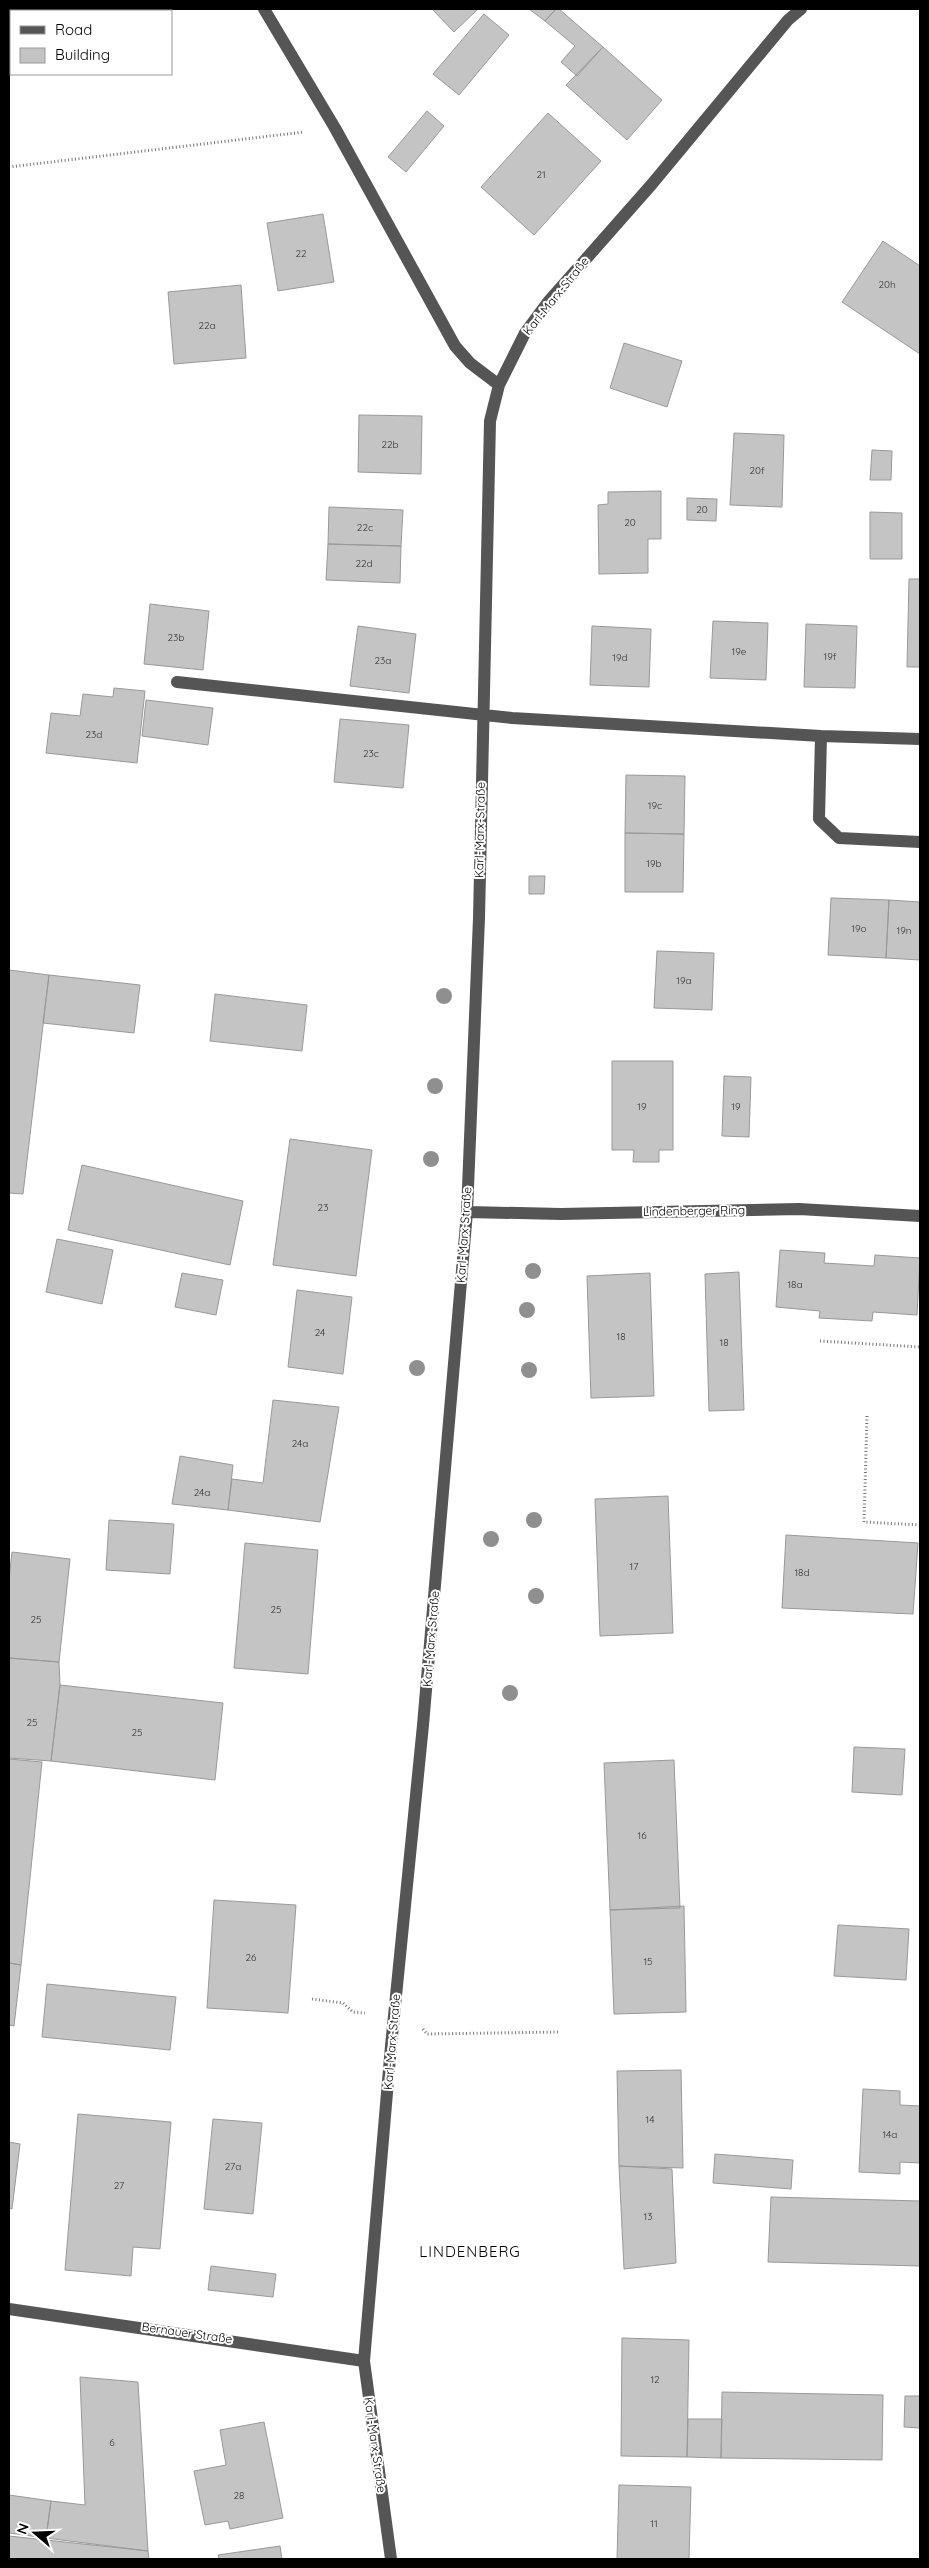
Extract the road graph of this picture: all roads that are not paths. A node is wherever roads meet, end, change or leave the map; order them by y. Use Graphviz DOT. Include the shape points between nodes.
graph roads {
  1 [pos="264,9"];
  2 [pos="801,9"];
  3 [pos="499,385"];
  4 [pos="177,682"];
  5 [pos="482,715"];
  6 [pos="821,736"];
  7 [pos="920,739"];
  8 [pos="920,842"];
  9 [pos="467,1212"];
  10 [pos="920,1216"];
  11 [pos="9,2309"];
  12 [pos="364,2360"];
  13 [pos="390,2559"];
  1 -- 3 [label="street" via="335,128 454,346"];
  2 -- 3 [label="street, Karl-Marx-Straße" via="788,20 652,184 548,302 525,333"];
  3 -- 5 [label="street, Karl-Marx-Straße" via="490,421"];
  4 -- 5 [label="street"];
  5 -- 6 [label="street"];
  5 -- 9 [label="street, Karl-Marx-Straße" via="479,918"];
  6 -- 7 [label="street"];
  6 -- 8 [label="street" via="819,819 839,838"];
  9 -- 10 [label="street, Lindenberger Ring" via="561,1214 799,1208"];
  9 -- 12 [label="street, Karl-Marx-Straße"];
  11 -- 12 [label="street, Bernauer Straße"];
  12 -- 13 [label="street, Karl-Marx-Straße"];
}
